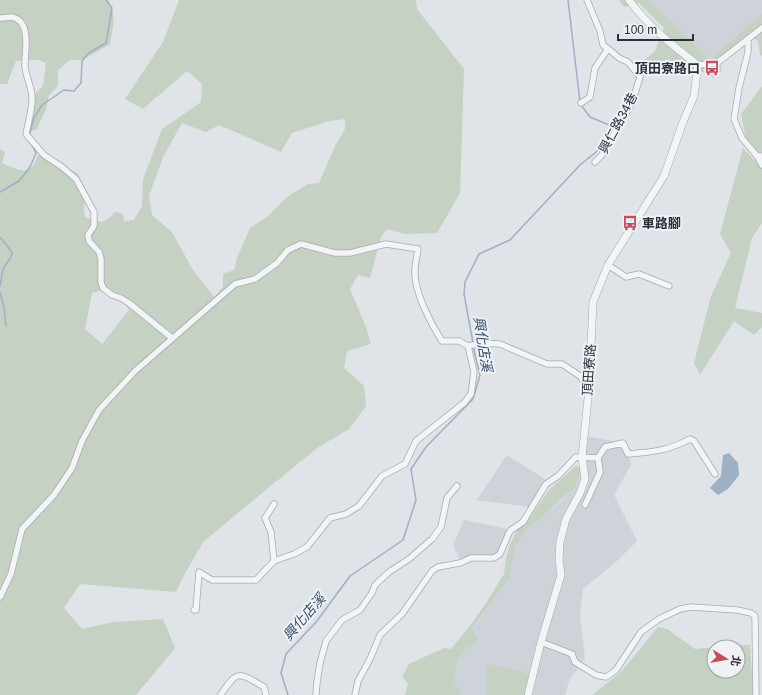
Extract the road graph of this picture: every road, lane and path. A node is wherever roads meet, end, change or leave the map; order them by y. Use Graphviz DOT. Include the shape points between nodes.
graph roads {
  1 [pos="587,0"];
  2 [pos="630,0"];
  3 [pos="0,18"];
  4 [pos="762,28"];
  5 [pos="748,39"];
  6 [pos="608,49"];
  7 [pos="698,65"];
  8 [pos="581,103"];
  9 [pos="759,156"];
  10 [pos="594,162"];
  11 [pos="762,165"];
  12 [pos="608,265"];
  13 [pos="669,286"];
  14 [pos="172,338"];
  15 [pos="468,346"];
  16 [pos="589,389"];
  17 [pos="582,457"];
  18 [pos="598,458"];
  19 [pos="716,474"];
  20 [pos="457,486"];
  21 [pos="274,504"];
  22 [pos="585,505"];
  23 [pos="274,561"];
  24 [pos="0,597"];
  25 [pos="194,610"];
  26 [pos="541,642"];
  27 [pos="530,693"];
  28 [pos="221,694"];
  29 [pos="266,695"];
  30 [pos="316,695"];
  31 [pos="354,695"];
  32 [pos="756,695"];
  1 -- 6 [label="street" via="603,45"];
  2 -- 7 [label="street" via="674,47"];
  3 -- 14 [label="street" via="12,17 18,20 23,26 27,41 25,67 32,101 26,134 44,155 76,179 94,212 94,226 88,235 89,241 99,252 103,288 129,303"];
  4 -- 5 [label="street"];
  5 -- 7 [label="street" via="717,63"];
  5 -- 9 [label="street" via="748,52 734,119 742,138"];
  6 -- 8 [label="street" via="595,68 590,97"];
  6 -- 10 [label="street, 興仁路34巷" via="628,62 640,77 632,103 602,155"];
  7 -- 12 [label="street, 頂田寮路" via="694,96 664,176"];
  9 -- 11 [label="street"];
  12 -- 13 [label="street" via="626,277 640,274"];
  12 -- 16 [label="street, 頂田寮路" via="593,302"];
  14 -- 15 [label="street" via="235,284 255,279 277,263 288,250 301,244 335,253 350,253 386,244 418,249 415,272 418,292 434,329 442,341 459,341"];
  14 -- 24 [label="street" via="135,371 98,410 72,468 54,495 22,529 11,574"];
  15 -- 16 [label="street" via="483,343 500,344 546,364 562,364 580,376"];
  15 -- 23 [label="street" via="474,372 471,394 464,403 416,441 406,464 382,476 359,506 346,514 330,518 307,547"];
  16 -- 17 [label="street, 頂田寮路"];
  17 -- 18 [label="street"];
  17 -- 26 [label="street, 頂田寮路" via="585,479 566,520 560,542 561,575"];
  17 -- 31 [label="street" via="576,457 558,476 546,484 523,522 509,533 500,554 494,558 470,558 432,571 402,614 380,635"];
  18 -- 19 [label="street" via="605,447 624,443 628,454 655,452 690,439 694,441"];
  18 -- 22 [label="street" via="600,472"];
  20 -- 30 [label="street" via="447,498 441,527 432,539 375,585 360,610 342,620 326,641"];
  21 -- 23 [label="street" via="265,518 271,532"];
  23 -- 25 [label="street" via="256,580 212,580 198,572"];
  26 -- 27 [label="street, 頂田寮路"];
  26 -- 32 [label="street" via="572,654 575,662 596,675 606,677 616,670 641,632 659,619 680,609 691,607 751,613 755,616"];
  28 -- 29 [label="street" via="238,676 245,677 264,688"];
}
